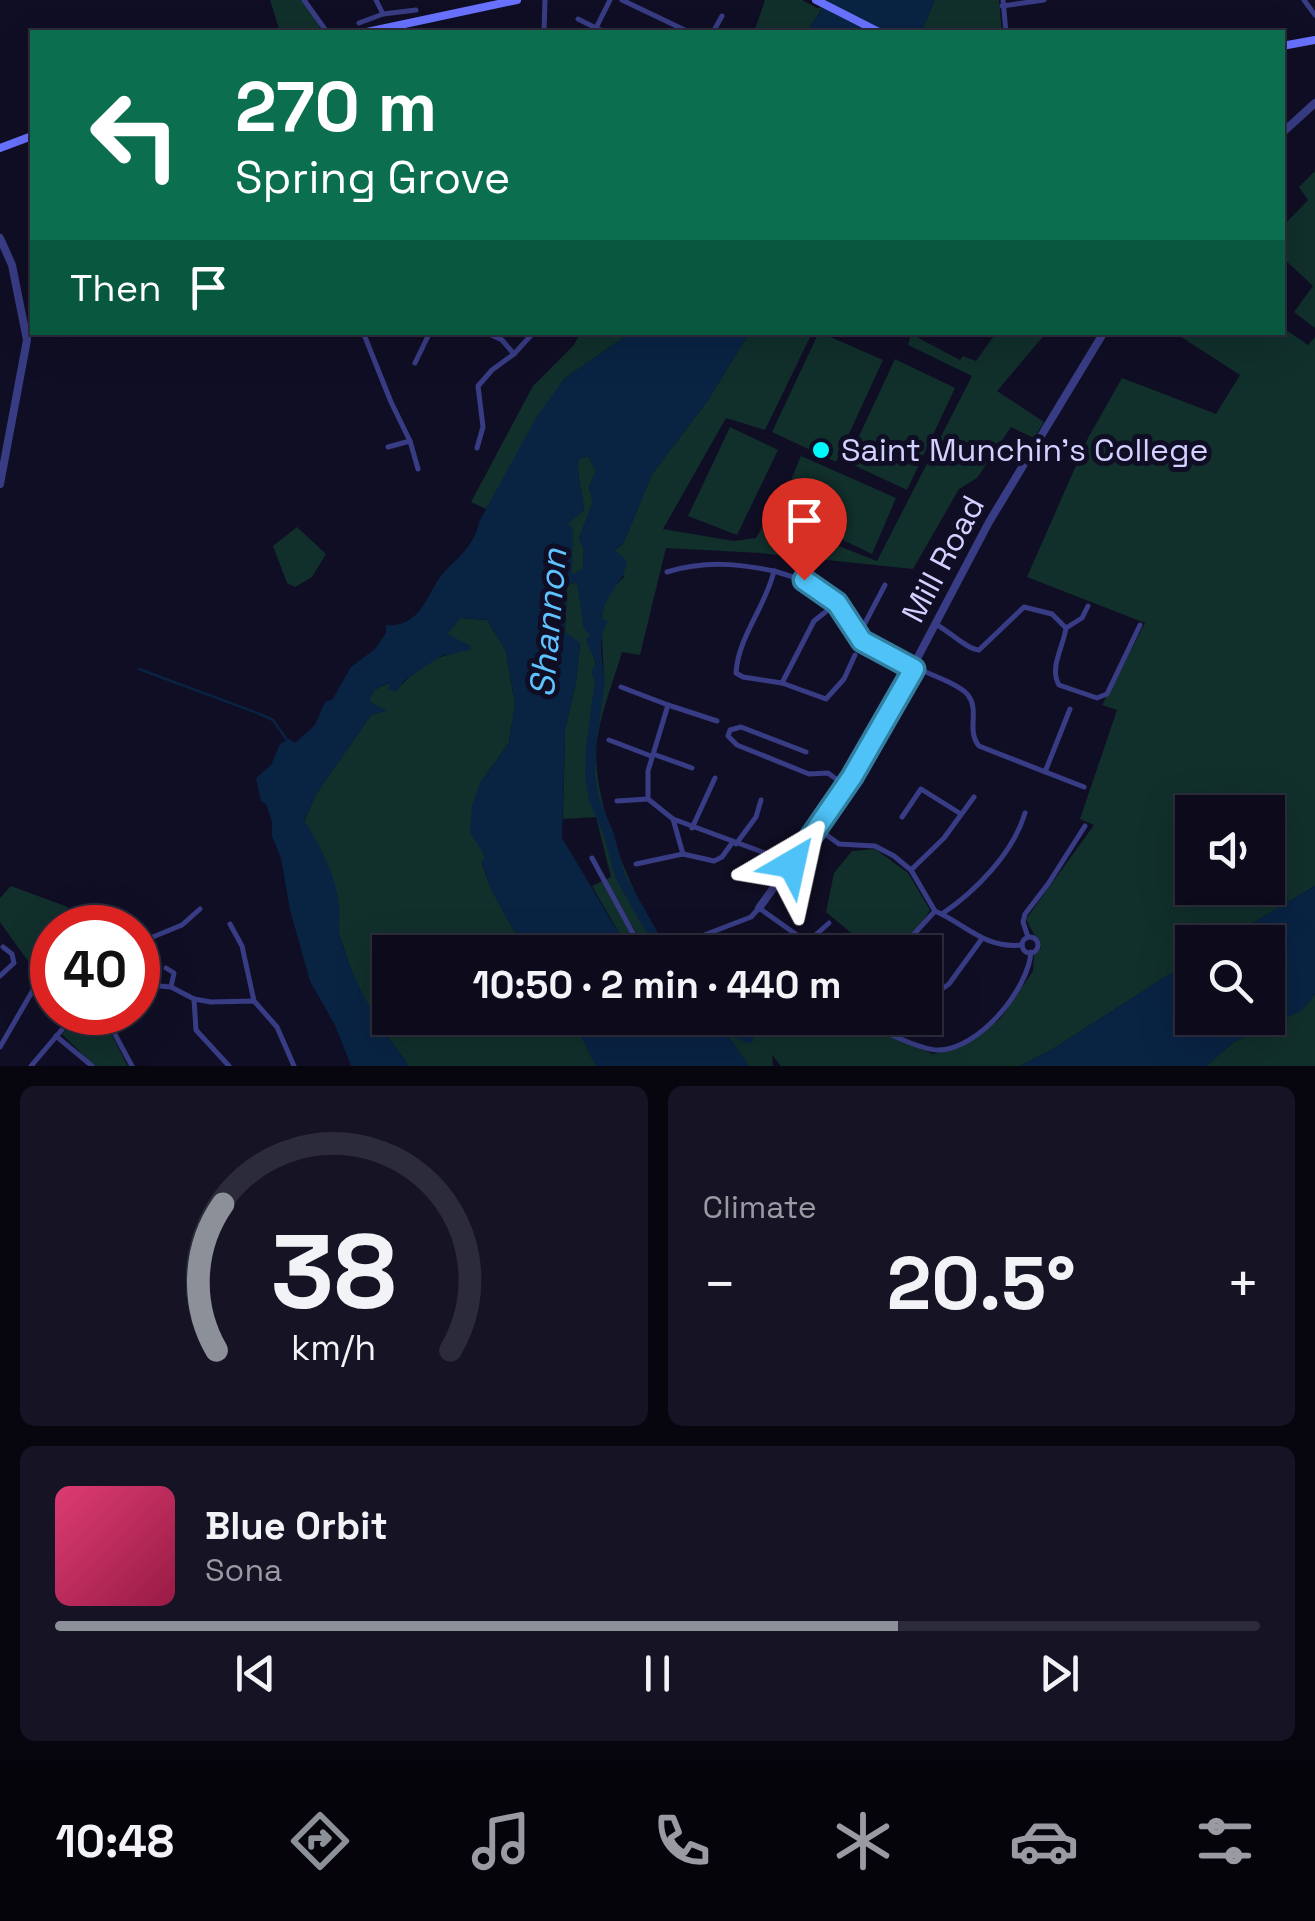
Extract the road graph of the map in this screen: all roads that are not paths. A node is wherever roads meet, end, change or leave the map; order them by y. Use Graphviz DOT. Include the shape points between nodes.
graph roads {
  1 [pos="304,0"];
  2 [pos="376,0"];
  3 [pos="518,0"];
  4 [pos="545,0"];
  5 [pos="610,0"];
  6 [pos="622,0"];
  7 [pos="1044,0"];
  8 [pos="1304,0"];
  9 [pos="820,2"];
  10 [pos="1003,3"];
  11 [pos="470,6"];
  12 [pos="416,10"];
  13 [pos="383,14"];
  14 [pos="1315,15"];
  15 [pos="722,16"];
  16 [pos="578,20"];
  17 [pos="358,24"];
  18 [pos="671,24"];
  19 [pos="596,28"];
  20 [pos="326,30"];
  21 [pos="375,30"];
  22 [pos="544,30"];
  23 [pos="600,30"];
  24 [pos="668,30"];
  25 [pos="684,30"];
  26 [pos="714,30"];
  27 [pos="875,30"];
  28 [pos="1006,30"];
  29 [pos="1315,40"];
  30 [pos="1285,45"];
  31 [pos="1315,102"];
  32 [pos="1285,131"];
  33 [pos="30,137"];
  34 [pos="0,148"];
  35 [pos="0,238"];
  36 [pos="364,335"];
  37 [pos="429,335"];
  38 [pos="491,335"];
  39 [pos="531,335"];
  40 [pos="1102,335"];
  41 [pos="514,354"];
  42 [pos="415,364"];
  43 [pos="410,440"];
  44 [pos="388,448"];
  45 [pos="477,448"];
  46 [pos="418,469"];
  47 [pos="0,484"];
  48 [pos="774,571"];
  49 [pos="666,572"];
  50 [pos="885,585"];
  51 [pos="837,603"];
  52 [pos="1088,606"];
  53 [pos="937,625"];
  54 [pos="1140,625"];
  55 [pos="1066,628"];
  56 [pos="855,631"];
  57 [pos="855,655"];
  58 [pos="914,669"];
  59 [pos="782,683"];
  60 [pos="621,687"];
  61 [pos="668,704"];
  62 [pos="1070,709"];
  63 [pos="718,721"];
  64 [pos="608,740"];
  65 [pos="806,752"];
  66 [pos="652,755"];
  67 [pos="692,768"];
  68 [pos="1045,772"];
  69 [pos="715,778"];
  70 [pos="846,786"];
  71 [pos="1084,787"];
  72 [pos="974,796"];
  73 [pos="648,798"];
  74 [pos="762,800"];
  75 [pos="617,801"];
  76 [pos="1024,813"];
  77 [pos="961,814"];
  78 [pos="902,817"];
  79 [pos="672,819"];
  80 [pos="1085,826"];
  81 [pos="692,828"];
  82 [pos="818,828"];
  83 [pos="734,844"];
  84 [pos="683,854"];
  85 [pos="592,858"];
  86 [pos="636,864"];
  87 [pos="792,864"];
  88 [pos="911,870"];
  89 [pos="759,908"];
  90 [pos="200,909"];
  91 [pos="939,912"];
  92 [pos="829,923"];
  93 [pos="230,924"];
  94 [pos="160,934"];
  95 [pos="634,935"];
  96 [pos="705,935"];
  97 [pos="797,935"];
  98 [pos="815,935"];
  99 [pos="915,935"];
  100 [pos="1028,937"];
  101 [pos="981,940"];
  102 [pos="1022,946"];
  103 [pos="3,947"];
  104 [pos="1030,952"];
  105 [pos="166,968"];
  106 [pos="0,976"];
  107 [pos="160,985"];
  108 [pos="171,986"];
  109 [pos="942,989"];
  110 [pos="30,994"];
  111 [pos="194,998"];
  112 [pos="254,1000"];
  113 [pos="115,1035"];
  114 [pos="898,1035"];
  115 [pos="56,1036"];
  116 [pos="0,1048"];
  117 [pos="31,1066"];
  118 [pos="92,1066"];
  119 [pos="132,1066"];
  120 [pos="229,1066"];
  121 [pos="294,1066"];
  1 -- 20 [label="street"];
  2 -- 13 [label="street"];
  3 -- 11 [label="main road"];
  4 -- 22 [label="street"];
  5 -- 19 [label="street"];
  6 -- 18 [label="street"];
  7 -- 10 [label="street"];
  8 -- 14 [label="street"];
  9 -- 27 [label="main road"];
  10 -- 28 [label="street"];
  11 -- 21 [label="main road"];
  12 -- 13 [label="street"];
  13 -- 17 [label="street"];
  15 -- 26 [label="street"];
  16 -- 19 [label="street"];
  18 -- 24 [label="street"];
  18 -- 25 [label="street"];
  19 -- 23 [label="street"];
  29 -- 30 [label="main road"];
  31 -- 32 [label="street"];
  33 -- 34 [label="main road"];
  35 -- 47 [label="street" via="27,340"];
  36 -- 43 [label="street"];
  37 -- 42 [label="street"];
  38 -- 41 [label="street"];
  39 -- 41 [label="street"];
  40 -- 53 [label="street, Mill Road" via="989,522"];
  41 -- 45 [label="street" via="478,386 483,427"];
  43 -- 44 [label="street"];
  43 -- 46 [label="street"];
  48 -- 49 [label="street" via="738,563"];
  48 -- 51 [label="street" via="804,580"];
  48 -- 59 [label="street" via="736,672"];
  50 -- 56 [label="street"];
  51 -- 56 [label="street"];
  51 -- 59 [label="street" via="814,621"];
  52 -- 55 [label="street"];
  53 -- 55 [label="street" via="973,650 984,648 1027,606 1058,617"];
  53 -- 58 [label="street, Mill Road"];
  54 -- 55 [label="street" via="1107,694 1097,698 1055,680"];
  56 -- 58 [label="street"];
  57 -- 59 [label="street" via="826,700"];
  58 -- 68 [label="street" via="969,696 972,738 979,746"];
  58 -- 70 [label="street, Mill Road"];
  60 -- 61 [label="street"];
  61 -- 63 [label="street"];
  61 -- 66 [label="street"];
  62 -- 68 [label="street"];
  64 -- 66 [label="street"];
  65 -- 70 [label="street" via="740,727 728,736"];
  66 -- 67 [label="street"];
  66 -- 73 [label="street"];
  68 -- 71 [label="street"];
  69 -- 81 [label="street"];
  70 -- 82 [label="street, Mill Road"];
  72 -- 77 [label="street"];
  73 -- 75 [label="street"];
  73 -- 79 [label="street"];
  74 -- 83 [label="street"];
  76 -- 91 [label="street" via="985,876 960,902"];
  77 -- 78 [label="street" via="921,788"];
  77 -- 88 [label="street"];
  79 -- 81 [label="street"];
  79 -- 84 [label="street"];
  80 -- 100 [label="street" via="1025,914"];
  81 -- 83 [label="street"];
  82 -- 87 [label="street, Mill Road"];
  82 -- 88 [label="street" via="839,844 875,846"];
  83 -- 84 [label="street" via="714,861"];
  83 -- 87 [label="street"];
  84 -- 86 [label="street"];
  85 -- 95 [label="street"];
  87 -- 89 [label="street, Mill Road"];
  88 -- 91 [label="street"];
  89 -- 96 [label="street"];
  89 -- 97 [label="street"];
  90 -- 94 [label="street"];
  91 -- 99 [label="street"];
  91 -- 101 [label="street"];
  92 -- 98 [label="street"];
  93 -- 112 [label="street"];
  100 -- 102 [label="street"];
  100 -- 104 [label="street" via="1038,943"];
  101 -- 102 [label="street"];
  101 -- 109 [label="street"];
  102 -- 104 [label="street"];
  103 -- 106 [label="street" via="14,963"];
  104 -- 114 [label="street" via="1030,970 1013,998 963,1042 934,1050"];
  105 -- 108 [label="street" via="174,973"];
  107 -- 108 [label="street"];
  108 -- 111 [label="street"];
  110 -- 116 [label="street"];
  111 -- 112 [label="street"];
  111 -- 120 [label="street" via="196,1030"];
  112 -- 121 [label="street" via="278,1026"];
  113 -- 119 [label="street"];
  115 -- 117 [label="street"];
  115 -- 118 [label="street"];
}
